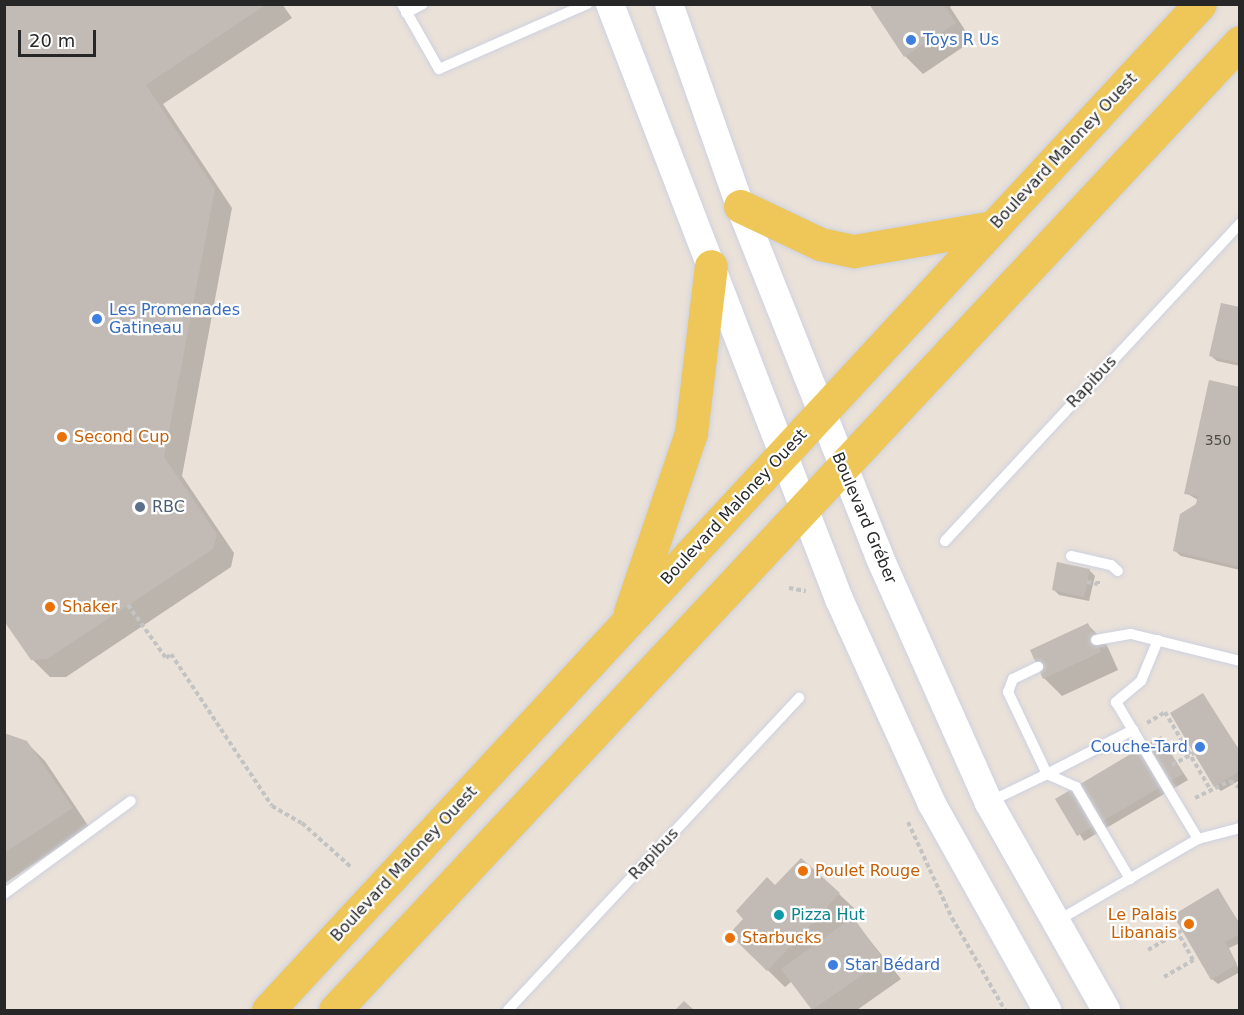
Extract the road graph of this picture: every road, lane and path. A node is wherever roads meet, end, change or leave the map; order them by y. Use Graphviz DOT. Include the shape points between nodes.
graph roads {
  1 [pos="423,4"];
  2 [pos="587,4"];
  3 [pos="610,4"];
  4 [pos="669,4"];
  5 [pos="1200,4"];
  6 [pos="404,9"];
  7 [pos="1239,42"];
  8 [pos="740,206"];
  9 [pos="1239,223"];
  10 [pos="993,227"];
  11 [pos="711,266"];
  12 [pos="821,413"];
  13 [pos="784,454"];
  14 [pos="843,467"];
  15 [pos="804,508"];
  16 [pos="945,541"];
  17 [pos="1071,556"];
  18 [pos="1118,571"];
  19 [pos="789,588"];
  20 [pos="812,594"];
  21 [pos="128,605"];
  22 [pos="625,626"];
  23 [pos="1096,640"];
  24 [pos="1158,640"];
  25 [pos="1239,661"];
  26 [pos="1038,667"];
  27 [pos="799,698"];
  28 [pos="1166,712"];
  29 [pos="1133,730"];
  30 [pos="1047,774"];
  31 [pos="1239,788"];
  32 [pos="131,801"];
  33 [pos="989,802"];
  34 [pos="1239,828"];
  35 [pos="1198,840"];
  36 [pos="352,868"];
  37 [pos="1131,879"];
  38 [pos="4,894"];
  39 [pos="952,918"];
  40 [pos="1056,921"];
  41 [pos="1148,950"];
  42 [pos="1164,977"];
  43 [pos="268,1011"];
  44 [pos="335,1011"];
  45 [pos="508,1011"];
  46 [pos="1005,1011"];
  47 [pos="1047,1011"];
  48 [pos="1106,1011"];
  1 -- 6 [label="lane"];
  2 -- 6 [label="lane" via="439,69"];
  3 -- 11 [label="main road"];
  4 -- 8 [label="main road, Boulevard Gréber"];
  5 -- 10 [label="main road, Boulevard Maloney Ouest"];
  7 -- 14 [label="main road"];
  8 -- 10 [label="main road" via="820,244 855,251"];
  8 -- 12 [label="main road, Boulevard Gréber"];
  9 -- 16 [label="lane, Rapibus"];
  10 -- 12 [label="main road, Boulevard Maloney Ouest"];
  11 -- 13 [label="main road"];
  11 -- 22 [label="main road" via="691,433"];
  12 -- 13 [label="main road, Boulevard Maloney Ouest"];
  12 -- 14 [label="main road, Boulevard Gréber"];
  13 -- 15 [label="main road"];
  13 -- 22 [label="main road, Boulevard Maloney Ouest"];
  14 -- 15 [label="main road"];
  14 -- 33 [label="main road, Boulevard Gréber"];
  15 -- 44 [label="main road"];
  15 -- 47 [label="main road" via="839,599 918,775"];
  17 -- 18 [label="lane"];
  19 -- 20 [label="path"];
  21 -- 36 [label="path" via="166,658 171,654 272,806 302,824"];
  22 -- 43 [label="main road, Boulevard Maloney Ouest"];
  23 -- 24 [label="lane" via="1123,633"];
  24 -- 25 [label="lane"];
  24 -- 29 [label="lane" via="1141,681 1116,702"];
  26 -- 30 [label="lane" via="1013,679 1009,687"];
  27 -- 45 [label="lane, Rapibus"];
  28 -- 31 [label="path" via="1210,789 1230,781"];
  29 -- 30 [label="lane"];
  29 -- 35 [label="lane"];
  30 -- 33 [label="lane"];
  30 -- 37 [label="lane" via="1076,787"];
  32 -- 38 [label="lane"];
  33 -- 40 [label="main road, Boulevard Gréber"];
  34 -- 35 [label="lane"];
  35 -- 37 [label="lane"];
  37 -- 40 [label="lane"];
  39 -- 46 [label="path"];
  40 -- 48 [label="main road, Boulevard Gréber"];
  41 -- 42 [label="path" via="1180,932 1193,960"];
}
